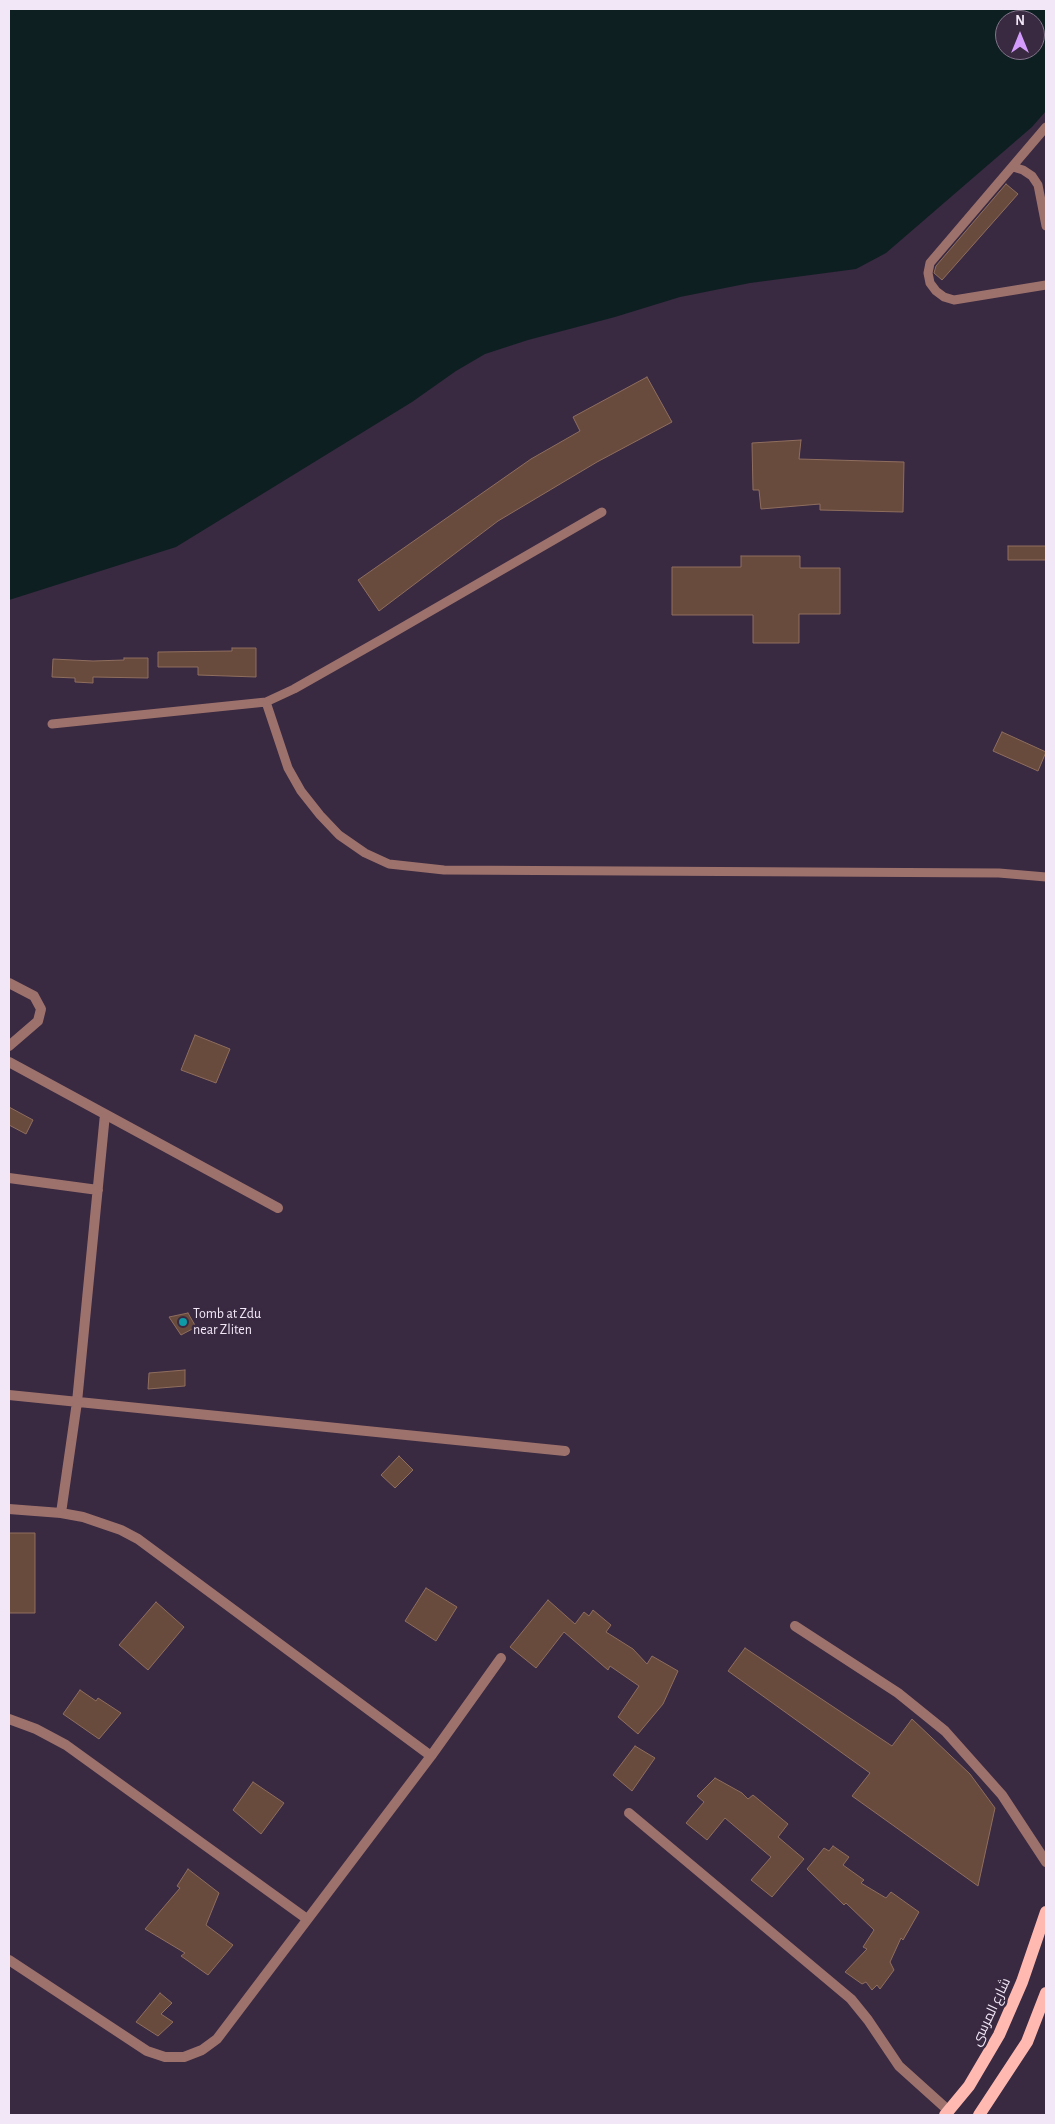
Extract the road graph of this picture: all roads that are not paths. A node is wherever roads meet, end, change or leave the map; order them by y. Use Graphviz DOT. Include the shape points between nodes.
graph roads {
  1 [pos="1046,127"];
  2 [pos="1013,167"];
  3 [pos="1046,226"];
  4 [pos="1046,285"];
  5 [pos="602,512"];
  6 [pos="266,702"];
  7 [pos="52,724"];
  8 [pos="1046,878"];
  9 [pos="9,983"];
  10 [pos="9,1046"];
  11 [pos="9,1062"];
  12 [pos="105,1114"];
  13 [pos="9,1178"];
  14 [pos="98,1190"];
  15 [pos="278,1208"];
  16 [pos="9,1395"];
  17 [pos="77,1402"];
  18 [pos="565,1451"];
  19 [pos="9,1508"];
  20 [pos="61,1512"];
  21 [pos="795,1626"];
  22 [pos="501,1658"];
  23 [pos="9,1719"];
  24 [pos="431,1756"];
  25 [pos="629,1813"];
  26 [pos="1046,1862"];
  27 [pos="1046,1912"];
  28 [pos="308,1919"];
  29 [pos="9,1960"];
  30 [pos="1046,1992"];
  31 [pos="947,2113"];
  32 [pos="979,2115"];
  1 -- 2 [label="lane"];
  2 -- 3 [label="lane" via="1032,176 1038,185"];
  2 -- 4 [label="lane" via="930,263 930,283 936,292 954,300"];
  5 -- 6 [label="lane" via="368,648"];
  6 -- 7 [label="lane"];
  6 -- 8 [label="lane" via="288,768 301,791 339,835 365,853 389,864 444,870 999,873"];
  9 -- 10 [label="street" via="34,996 41,1008 38,1021"];
  11 -- 12 [label="street"];
  12 -- 14 [label="street"];
  12 -- 15 [label="street"];
  13 -- 14 [label="street"];
  14 -- 17 [label="street"];
  16 -- 17 [label="street"];
  17 -- 18 [label="street"];
  17 -- 20 [label="street"];
  19 -- 20 [label="street"];
  20 -- 24 [label="street" via="102,1523 138,1539"];
  21 -- 26 [label="street" via="898,1693 944,1731 1002,1795"];
  22 -- 24 [label="street"];
  23 -- 28 [label="street" via="36,1728 66,1745"];
  24 -- 28 [label="street"];
  25 -- 31 [label="street" via="851,1998 900,2066"];
  27 -- 31 [label="main road, شارع المرسى" via="1022,1982 999,2035 969,2086"];
  28 -- 29 [label="street" via="217,2039 184,2057 165,2057 147,2051"];
  30 -- 32 [label="main road" via="1027,2042"];
}
